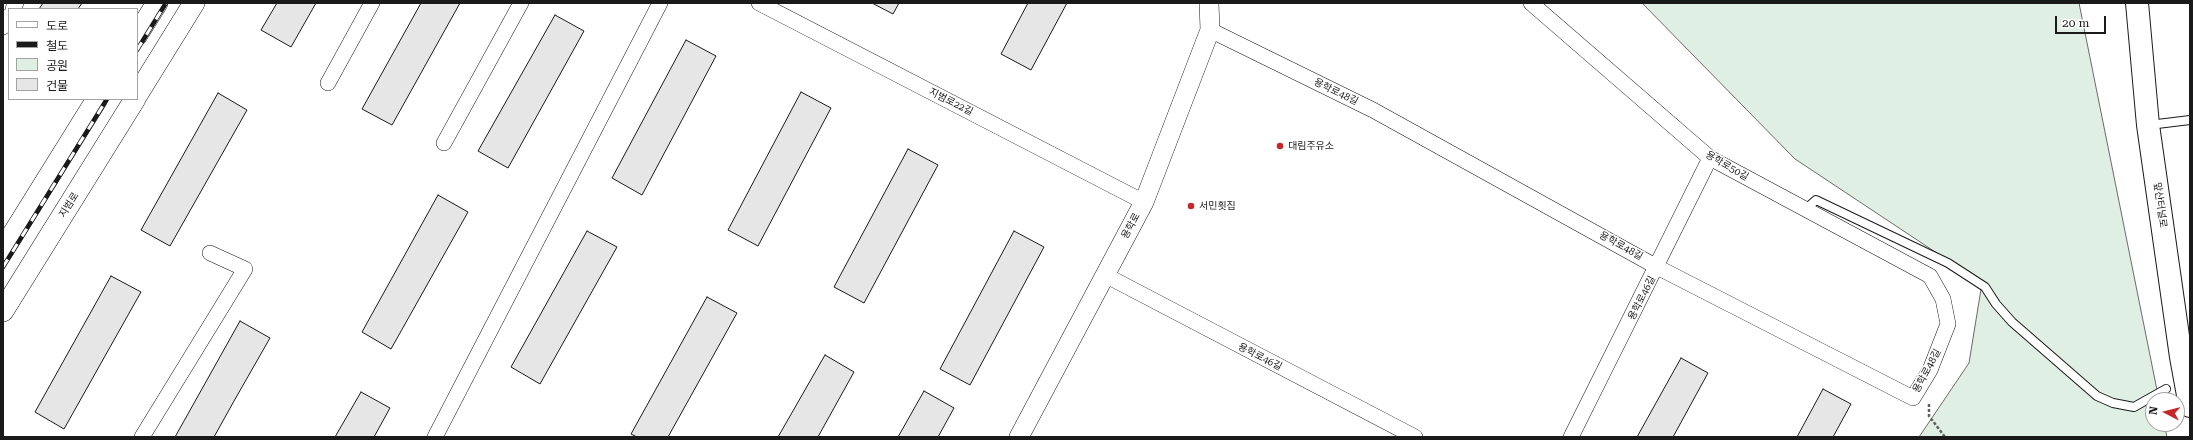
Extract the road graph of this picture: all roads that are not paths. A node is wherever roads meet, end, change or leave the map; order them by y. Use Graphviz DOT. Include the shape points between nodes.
graph roads {
  1 [pos="157,3"];
  2 [pos="194,3"];
  3 [pos="372,3"];
  4 [pos="521,3"];
  5 [pos="660,3"];
  6 [pos="759,3"];
  7 [pos="1209,3"];
  8 [pos="1531,3"];
  9 [pos="2137,3"];
  10 [pos="8,18"];
  11 [pos="3,27"];
  12 [pos="1210,30"];
  13 [pos="138,33"];
  14 [pos="328,83"];
  15 [pos="138,93"];
  16 [pos="96,100"];
  17 [pos="134,100"];
  18 [pos="2190,120"];
  19 [pos="2148,125"];
  20 [pos="444,143"];
  21 [pos="1710,158"];
  22 [pos="1144,202"];
  23 [pos="1806,210"];
  24 [pos="3,250"];
  25 [pos="210,253"];
  26 [pos="1657,267"];
  27 [pos="1105,275"];
  28 [pos="1930,276"];
  29 [pos="3,311"];
  30 [pos="2166,389"];
  31 [pos="2190,406"];
  32 [pos="142,437"];
  33 [pos="435,437"];
  34 [pos="1020,437"];
  35 [pos="1415,437"];
  36 [pos="1572,437"];
  1 -- 13 [label="main road"];
  2 -- 15 [label="main road"];
  3 -- 14 [label="street"];
  4 -- 20 [label="street"];
  5 -- 33 [label="street"];
  6 -- 22 [label="street, 지범로22길"];
  7 -- 12 [label="street, 용학로"];
  8 -- 21 [label="street, 용학로50길"];
  9 -- 19 [label="highway, 앞산터널로"];
  10 -- 11 [label="street"];
  12 -- 22 [label="street, 용학로"];
  12 -- 26 [label="street, 용학로48길" via="1373,110"];
  16 -- 24 [label="main road"];
  17 -- 29 [label="main road, 지범로"];
  18 -- 19 [label="lane"];
  19 -- 31 [label="highway, 앞산터널로"];
  21 -- 23 [label="street, 용학로50길"];
  21 -- 26 [label="street, 용학로46길"];
  22 -- 27 [label="street, 용학로"];
  23 -- 28 [label="street, 용학로50길"];
  23 -- 30 [label="lane" via="1816,200 1954,267 1985,287 2012,322 2097,396 2112,403 2134,407"];
  25 -- 32 [label="street" via="245,269"];
  26 -- 28 [label="street, 용학로48길" via="1913,398 1930,370 1948,324 1943,299"];
  26 -- 36 [label="street, 용학로46길"];
  27 -- 34 [label="street, 용학로"];
  27 -- 35 [label="street, 용학로46길"];
}
